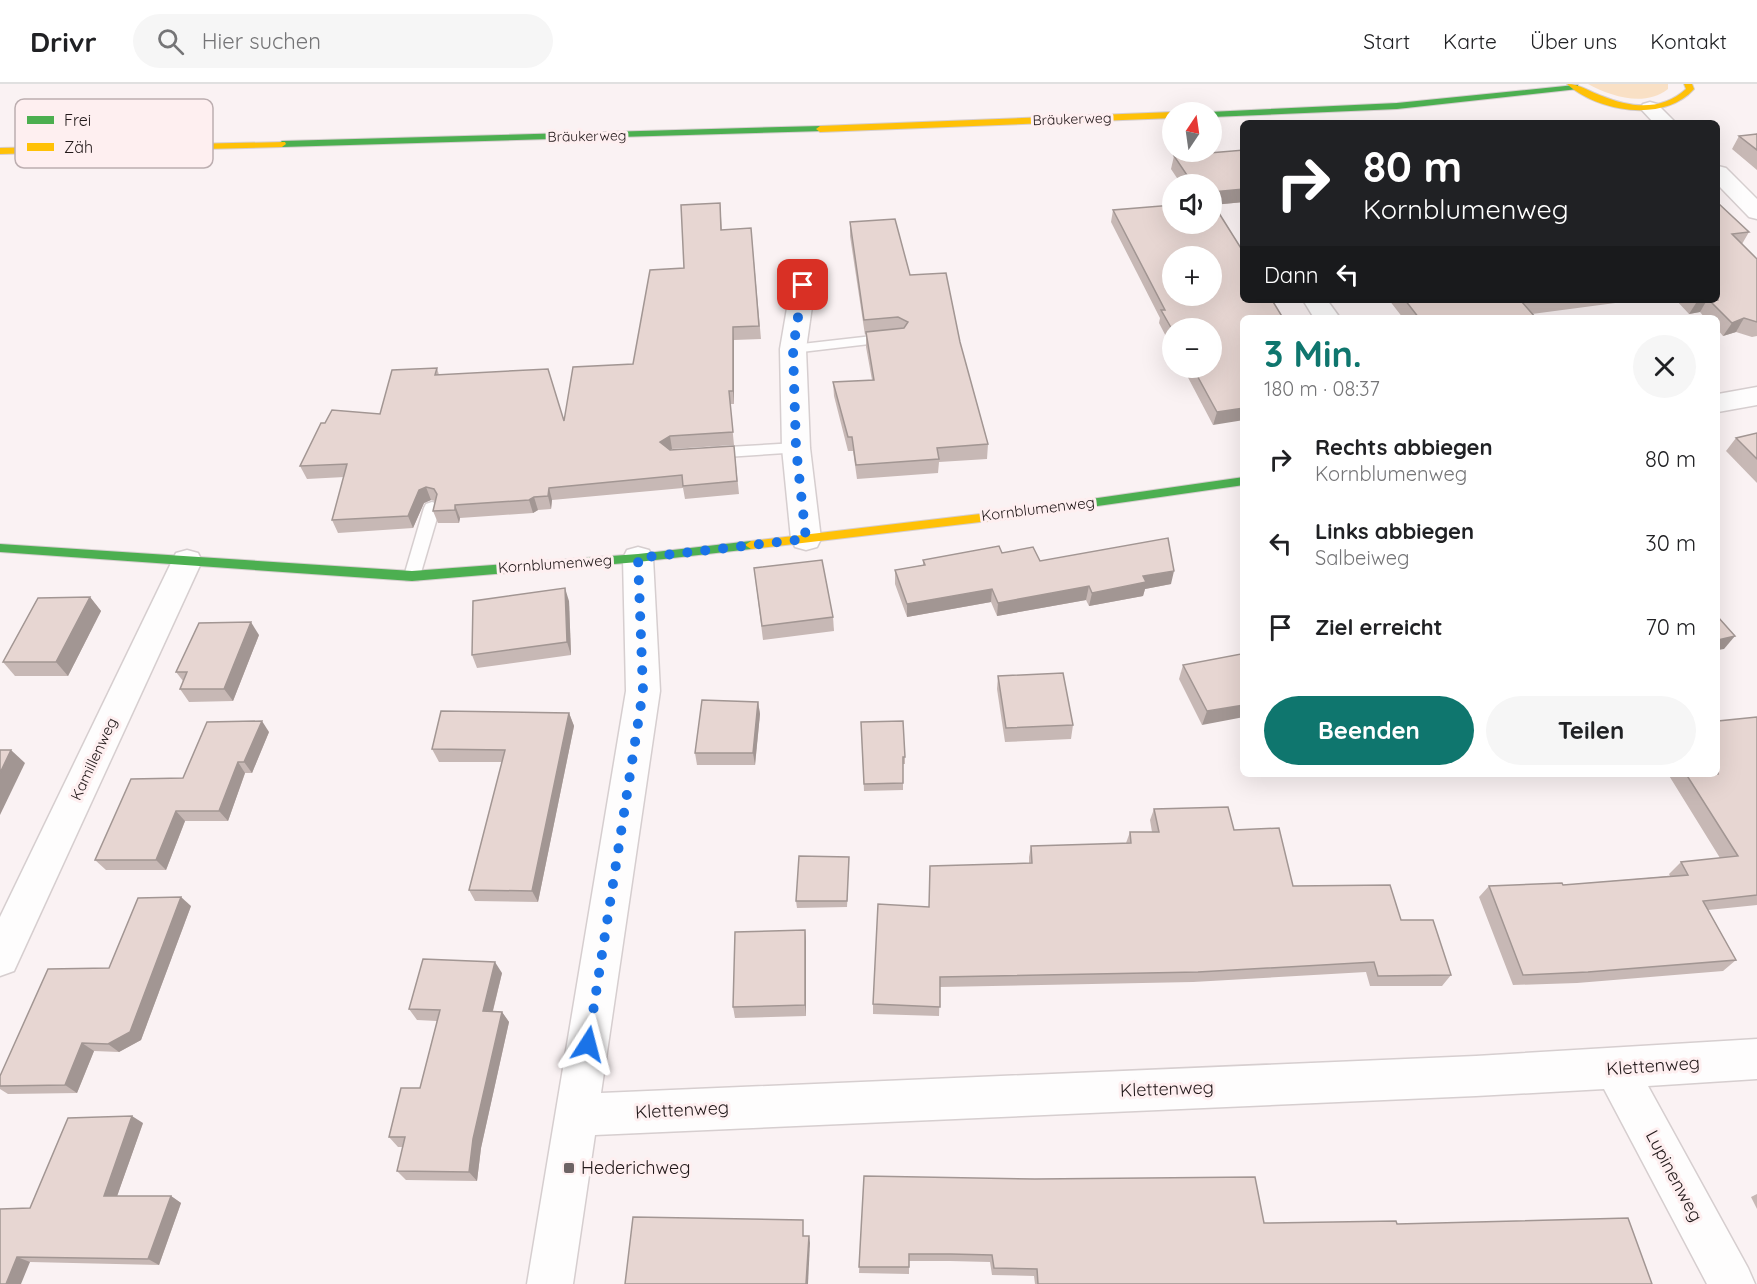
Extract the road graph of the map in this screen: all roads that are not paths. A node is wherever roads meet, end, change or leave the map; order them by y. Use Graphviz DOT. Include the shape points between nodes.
graph roads {
  1 [pos="1688,84"];
  2 [pos="1573,86"];
  3 [pos="1650,108"];
  4 [pos="1222,114"];
  5 [pos="1162,115"];
  6 [pos="1663,120"];
  7 [pos="213,146"];
  8 [pos="0,151"];
  9 [pos="15,151"];
  10 [pos="1720,175"];
  11 [pos="1757,212"];
  12 [pos="803,285"];
  13 [pos="898,338"];
  14 [pos="793,349"];
  15 [pos="1757,396"];
  16 [pos="1720,403"];
  17 [pos="796,448"];
  18 [pos="694,454"];
  19 [pos="1240,482"];
  20 [pos="432,508"];
  21 [pos="806,539"];
  22 [pos="0,548"];
  23 [pos="638,558"];
  24 [pos="187,561"];
  25 [pos="412,576"];
  26 [pos="0,958"];
  27 [pos="1757,1059"];
  28 [pos="1616,1069"];
  29 [pos="578,1115"];
  30 [pos="550,1284"];
  31 [pos="1732,1284"];
  1 -- 3 [label="main road" via="1687,96 1680,102"];
  2 -- 3 [label="main road" via="1609,102"];
  2 -- 4 [label="main road" via="1397,106"];
  3 -- 6 [label="street"];
  5 -- 7 [label="main road, Bräukerweg" via="750,132"];
  8 -- 9 [label="main road, Bräukerweg"];
  10 -- 11 [label="street"];
  12 -- 14 [label="street"];
  13 -- 14 [label="lane"];
  14 -- 17 [label="street"];
  15 -- 16 [label="street"];
  17 -- 18 [label="lane"];
  17 -- 21 [label="street"];
  19 -- 21 [label="main road, Kornblumenweg"];
  20 -- 25 [label="lane"];
  21 -- 23 [label="main road, Kornblumenweg"];
  22 -- 24 [label="main road, Kornblumenweg"];
  23 -- 25 [label="main road, Kornblumenweg"];
  23 -- 29 [label="street" via="643,691"];
  24 -- 25 [label="main road, Kornblumenweg"];
  24 -- 26 [label="street, Kamillenweg"];
  27 -- 28 [label="street, Klettenweg"];
  28 -- 29 [label="street, Klettenweg"];
  28 -- 31 [label="street, Lupinenweg"];
  29 -- 30 [label="street"];
}
